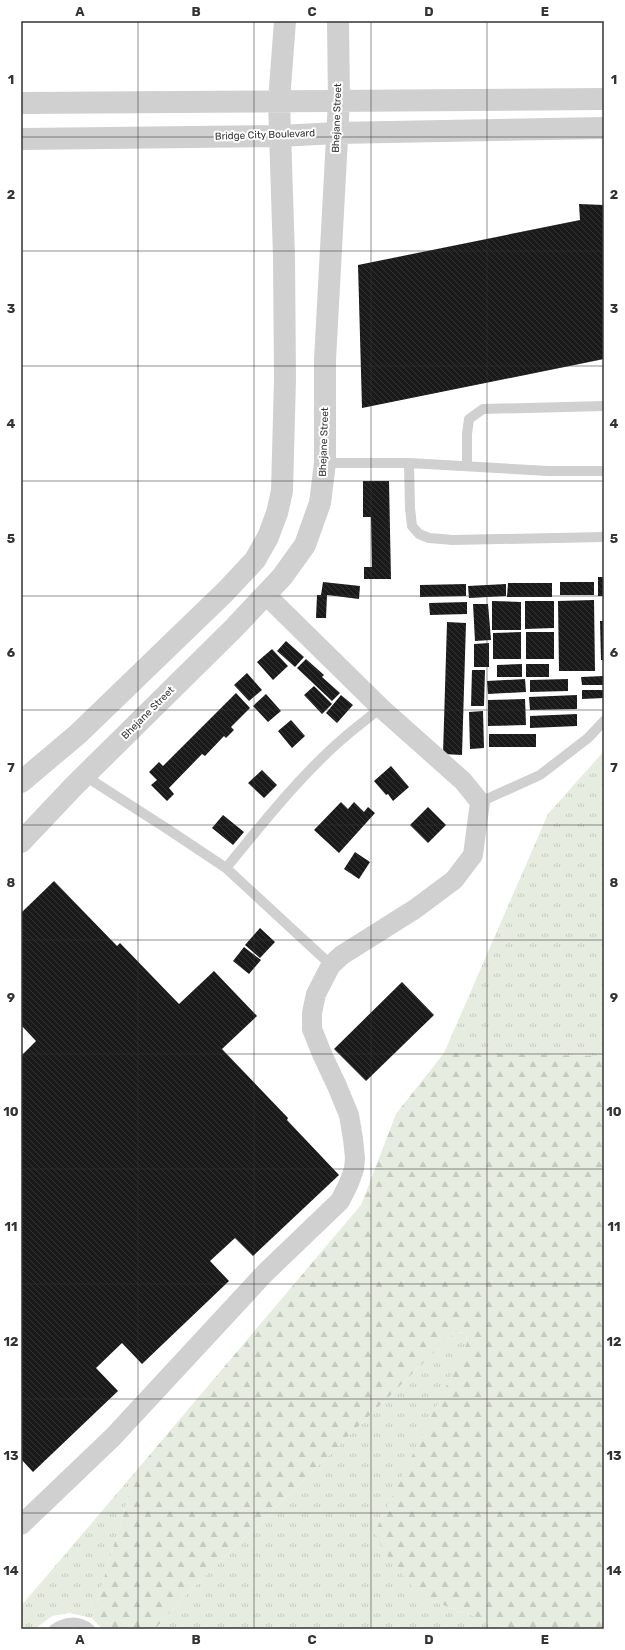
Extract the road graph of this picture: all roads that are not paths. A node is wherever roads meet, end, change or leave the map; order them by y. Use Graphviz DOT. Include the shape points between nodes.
graph roads {
  1 [pos="285,21"];
  2 [pos="338,21"];
  3 [pos="604,99"];
  4 [pos="279,101"];
  5 [pos="339,101"];
  6 [pos="21,103"];
  7 [pos="604,128"];
  8 [pos="336,133"];
  9 [pos="280,136"];
  10 [pos="21,139"];
  11 [pos="604,406"];
  12 [pos="325,463"];
  13 [pos="409,463"];
  14 [pos="467,466"];
  15 [pos="604,471"];
  16 [pos="604,537"];
  17 [pos="266,594"];
  18 [pos="381,708"];
  19 [pos="604,721"];
  20 [pos="85,776"];
  21 [pos="21,782"];
  22 [pos="480,802"];
  23 [pos="21,842"];
  24 [pos="226,868"];
  25 [pos="331,965"];
  26 [pos="21,1525"];
  27 [pos="54,1629"];
  28 [pos="90,1629"];
  1 -- 4 [label="street"];
  2 -- 5 [label="street, Bhejane Street"];
  3 -- 5 [label="street"];
  4 -- 5 [label="street"];
  4 -- 6 [label="street"];
  4 -- 9 [label="street"];
  5 -- 8 [label="street, Bhejane Street"];
  7 -- 8 [label="street, Bridge City Boulevard"];
  8 -- 9 [label="street, Bridge City Boulevard"];
  8 -- 12 [label="street, Bhejane Street" via="325,360"];
  9 -- 10 [label="street, Bridge City Boulevard"];
  9 -- 21 [label="street" via="285,379 282,491 268,537 255,560 225,592 78,734"];
  11 -- 14 [label="lane" via="483,409 469,419"];
  12 -- 13 [label="lane"];
  12 -- 17 [label="street, Bhejane Street" via="320,503 305,545"];
  13 -- 14 [label="lane"];
  13 -- 16 [label="lane" via="412,526 419,534 429,538 453,540"];
  14 -- 15 [label="lane" via="548,471"];
  17 -- 18 [label="street"];
  17 -- 20 [label="street, Bhejane Street"];
  18 -- 22 [label="street" via="463,781"];
  18 -- 24 [label="lane" via="324,756 267,818"];
  19 -- 22 [label="lane" via="588,738 540,775"];
  20 -- 23 [label="street, Bhejane Street"];
  20 -- 24 [label="lane"];
  22 -- 25 [label="street" via="473,855 454,880"];
  24 -- 25 [label="lane"];
  25 -- 26 [label="street" via="316,994 312,1029 349,1115 354,1139 354,1170 340,1201 265,1273 113,1437"];
  27 -- 28 [label="lane" via="75,1622"];
}
